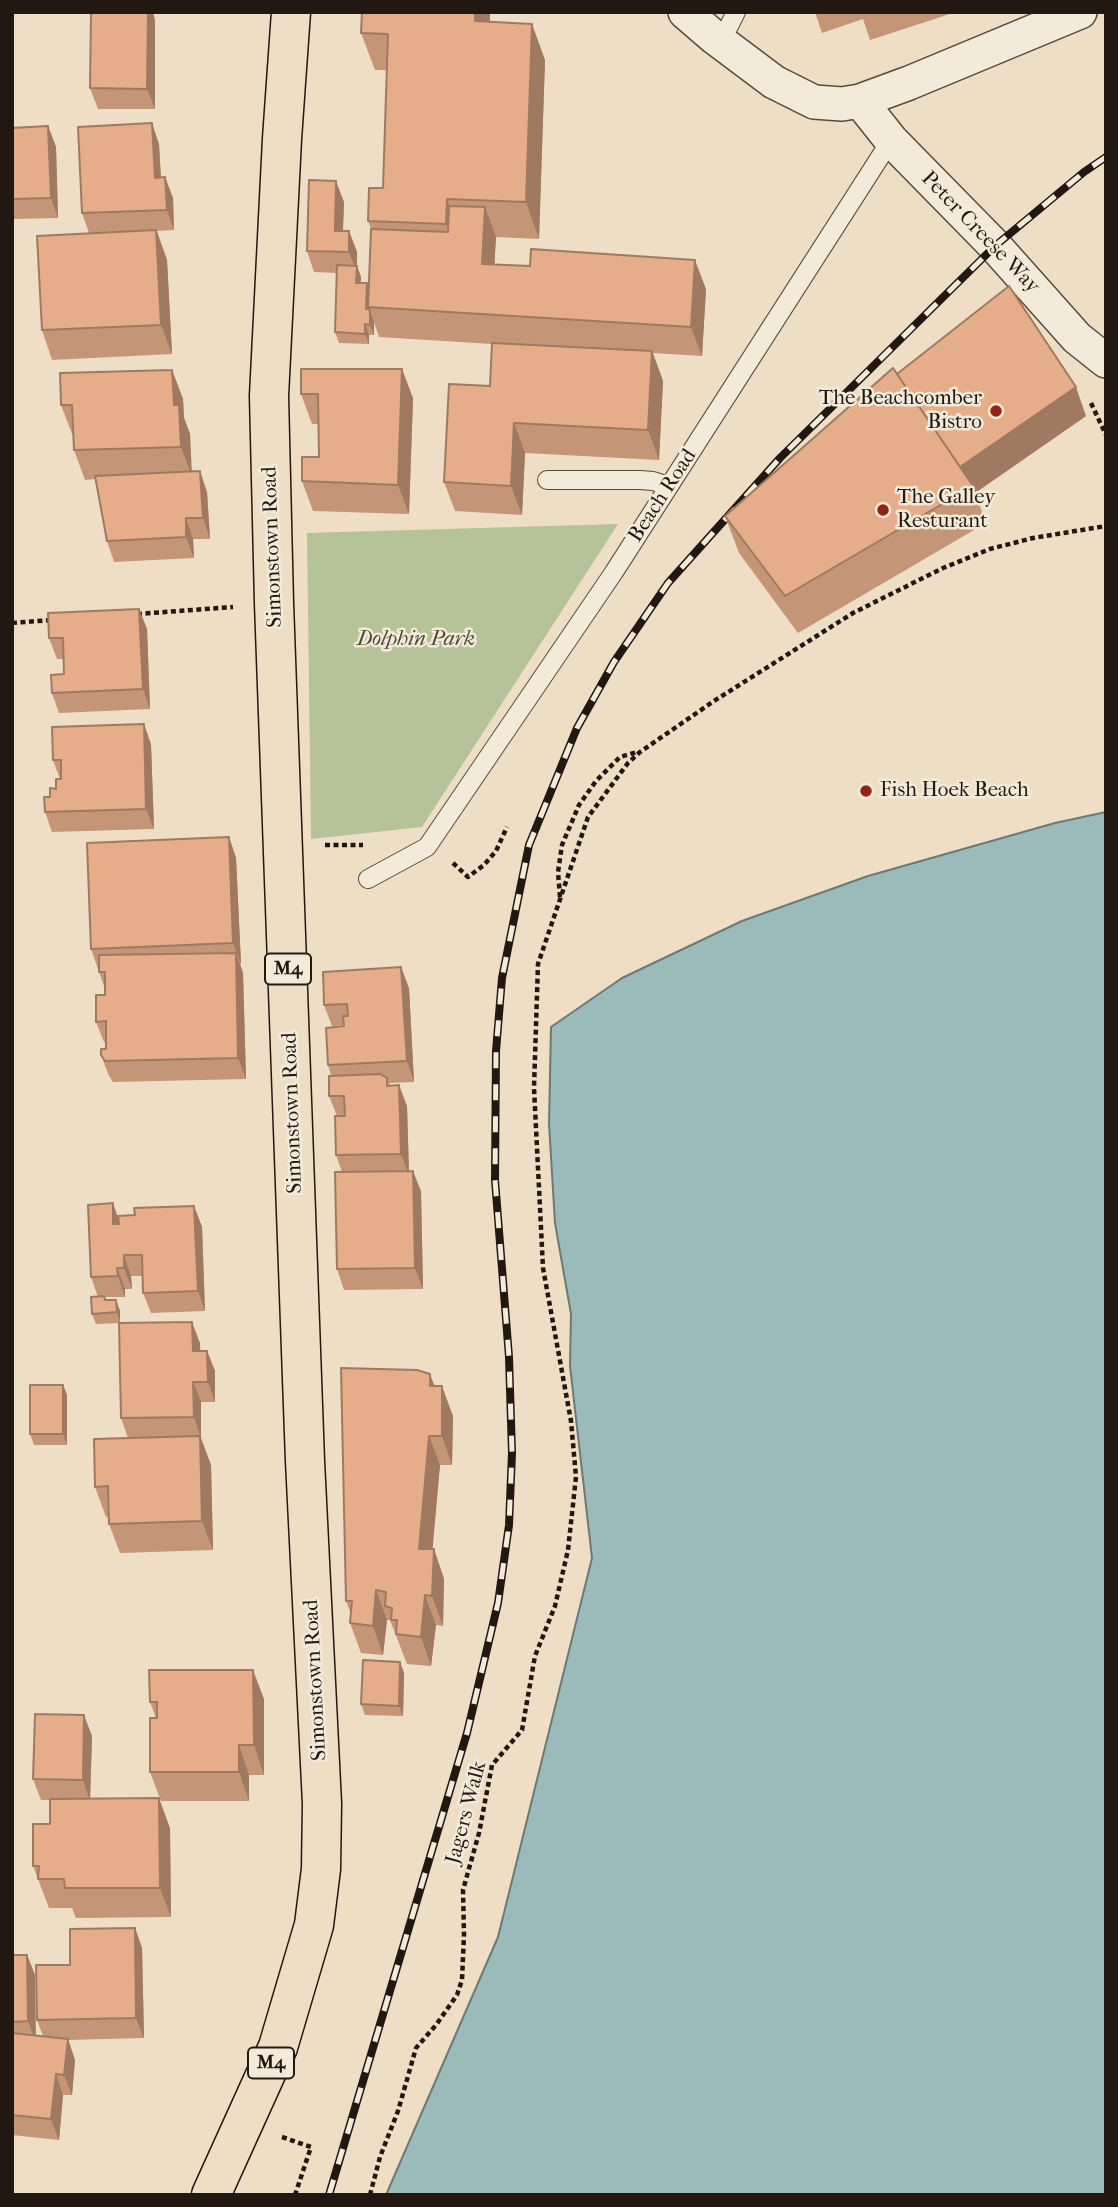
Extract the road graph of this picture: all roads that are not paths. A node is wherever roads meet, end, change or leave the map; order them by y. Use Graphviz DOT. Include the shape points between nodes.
graph roads {
  1 [pos="291,12"];
  2 [pos="685,12"];
  3 [pos="736,12"];
  4 [pos="1080,12"];
  5 [pos="721,42"];
  6 [pos="860,101"];
  7 [pos="891,140"];
  8 [pos="1106,361"];
  9 [pos="547,480"];
  10 [pos="669,486"];
  11 [pos="368,879"];
  12 [pos="211,2195"];
  1 -- 12 [label="main road, Simonstown Road / M4" via="269,396 321,1869 314,1925 278,2047"];
  2 -- 5 [label="street"];
  3 -- 5 [label="lane"];
  4 -- 6 [label="street"];
  5 -- 6 [label="street" via="774,82 814,103"];
  6 -- 7 [label="street, Peter Creese Way"];
  7 -- 8 [label="street, Peter Creese Way" via="1077,338"];
  7 -- 10 [label="lane, Beach Road"];
  9 -- 10 [label="lane" via="640,480"];
  10 -- 11 [label="lane, Beach Road" via="427,847"];
}
